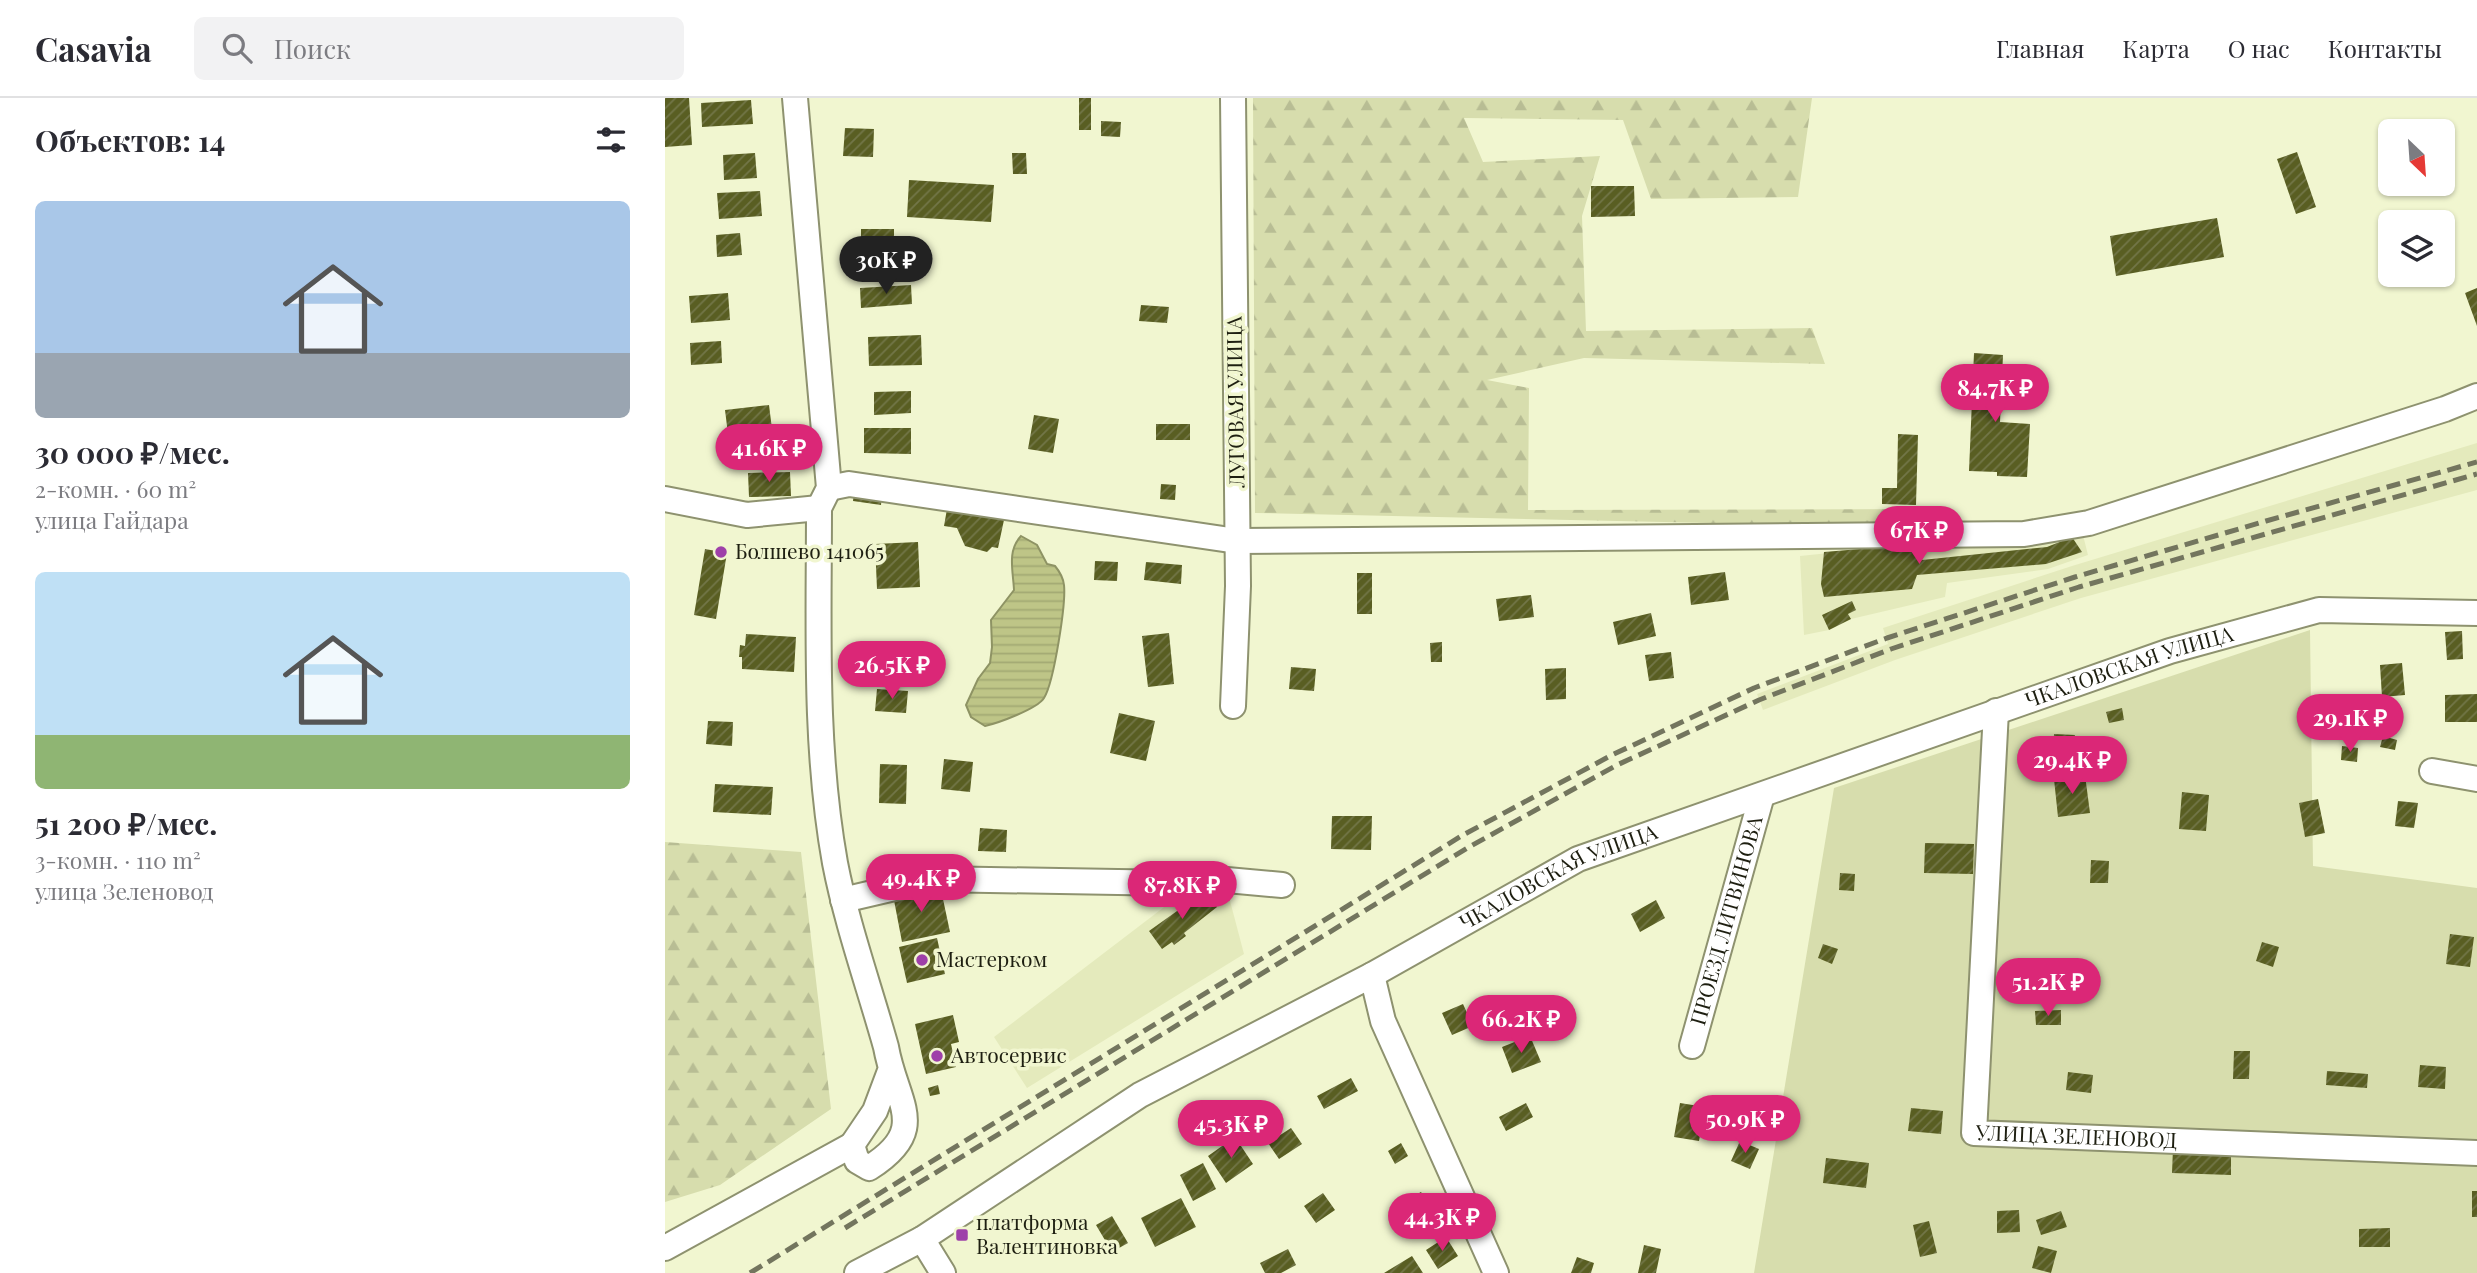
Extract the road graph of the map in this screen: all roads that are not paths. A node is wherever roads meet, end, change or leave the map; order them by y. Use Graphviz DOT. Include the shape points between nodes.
graph roads {
  1 [pos="795,98"];
  2 [pos="1233,98"];
  3 [pos="2477,397"];
  4 [pos="824,498"];
  5 [pos="665,499"];
  6 [pos="1237,541"];
  7 [pos="2477,613"];
  8 [pos="1233,705"];
  9 [pos="1996,711"];
  10 [pos="2432,771"];
  11 [pos="2477,779"];
  12 [pos="1762,795"];
  13 [pos="1282,885"];
  14 [pos="843,900"];
  15 [pos="1372,975"];
  16 [pos="1692,1046"];
  17 [pos="890,1071"];
  18 [pos="852,1145"];
  19 [pos="2477,1153"];
  20 [pos="922,1239"];
  21 [pos="665,1248"];
  22 [pos="857,1273"];
  23 [pos="943,1273"];
  24 [pos="1496,1273"];
  1 -- 4 [label="street"];
  2 -- 6 [label="street, ЛУГОВАЯ УЛИЦА"];
  3 -- 6 [label="street" via="2089,523 2024,534"];
  4 -- 5 [label="street" via="747,515"];
  4 -- 6 [label="street" via="849,484"];
  4 -- 14 [label="street" via="821,753"];
  6 -- 8 [label="street, ЛУГОВАЯ УЛИЦА"];
  7 -- 9 [label="street, ЧКАЛОВСКАЯ УЛИЦА" via="2319,610 2170,651"];
  9 -- 12 [label="street, ЧКАЛОВСКАЯ УЛИЦА"];
  9 -- 19 [label="street, УЛИЦА ЗЕЛЕНОВОД" via="1974,1133"];
  10 -- 11 [label="street"];
  12 -- 15 [label="street, ЧКАЛОВСКАЯ УЛИЦА" via="1578,859"];
  12 -- 16 [label="street, ПРОЕЗД ЛИТВИНОВА"];
  13 -- 14 [label="street" via="1227,880 933,879"];
  14 -- 17 [label="street"];
  15 -- 20 [label="street, ЧКАЛОВСКАЯ УЛИЦА" via="1140,1095"];
  15 -- 24 [label="street" via="1383,1021"];
  17 -- 18 [label="street" via="875,1111"];
  17 -- 18 [label="street" via="906,1114 904,1137 890,1155 869,1168 857,1161"];
  18 -- 21 [label="street"];
  20 -- 22 [label="street, ЧКАЛОВСКАЯ УЛИЦА"];
  20 -- 23 [label="street"];
}
